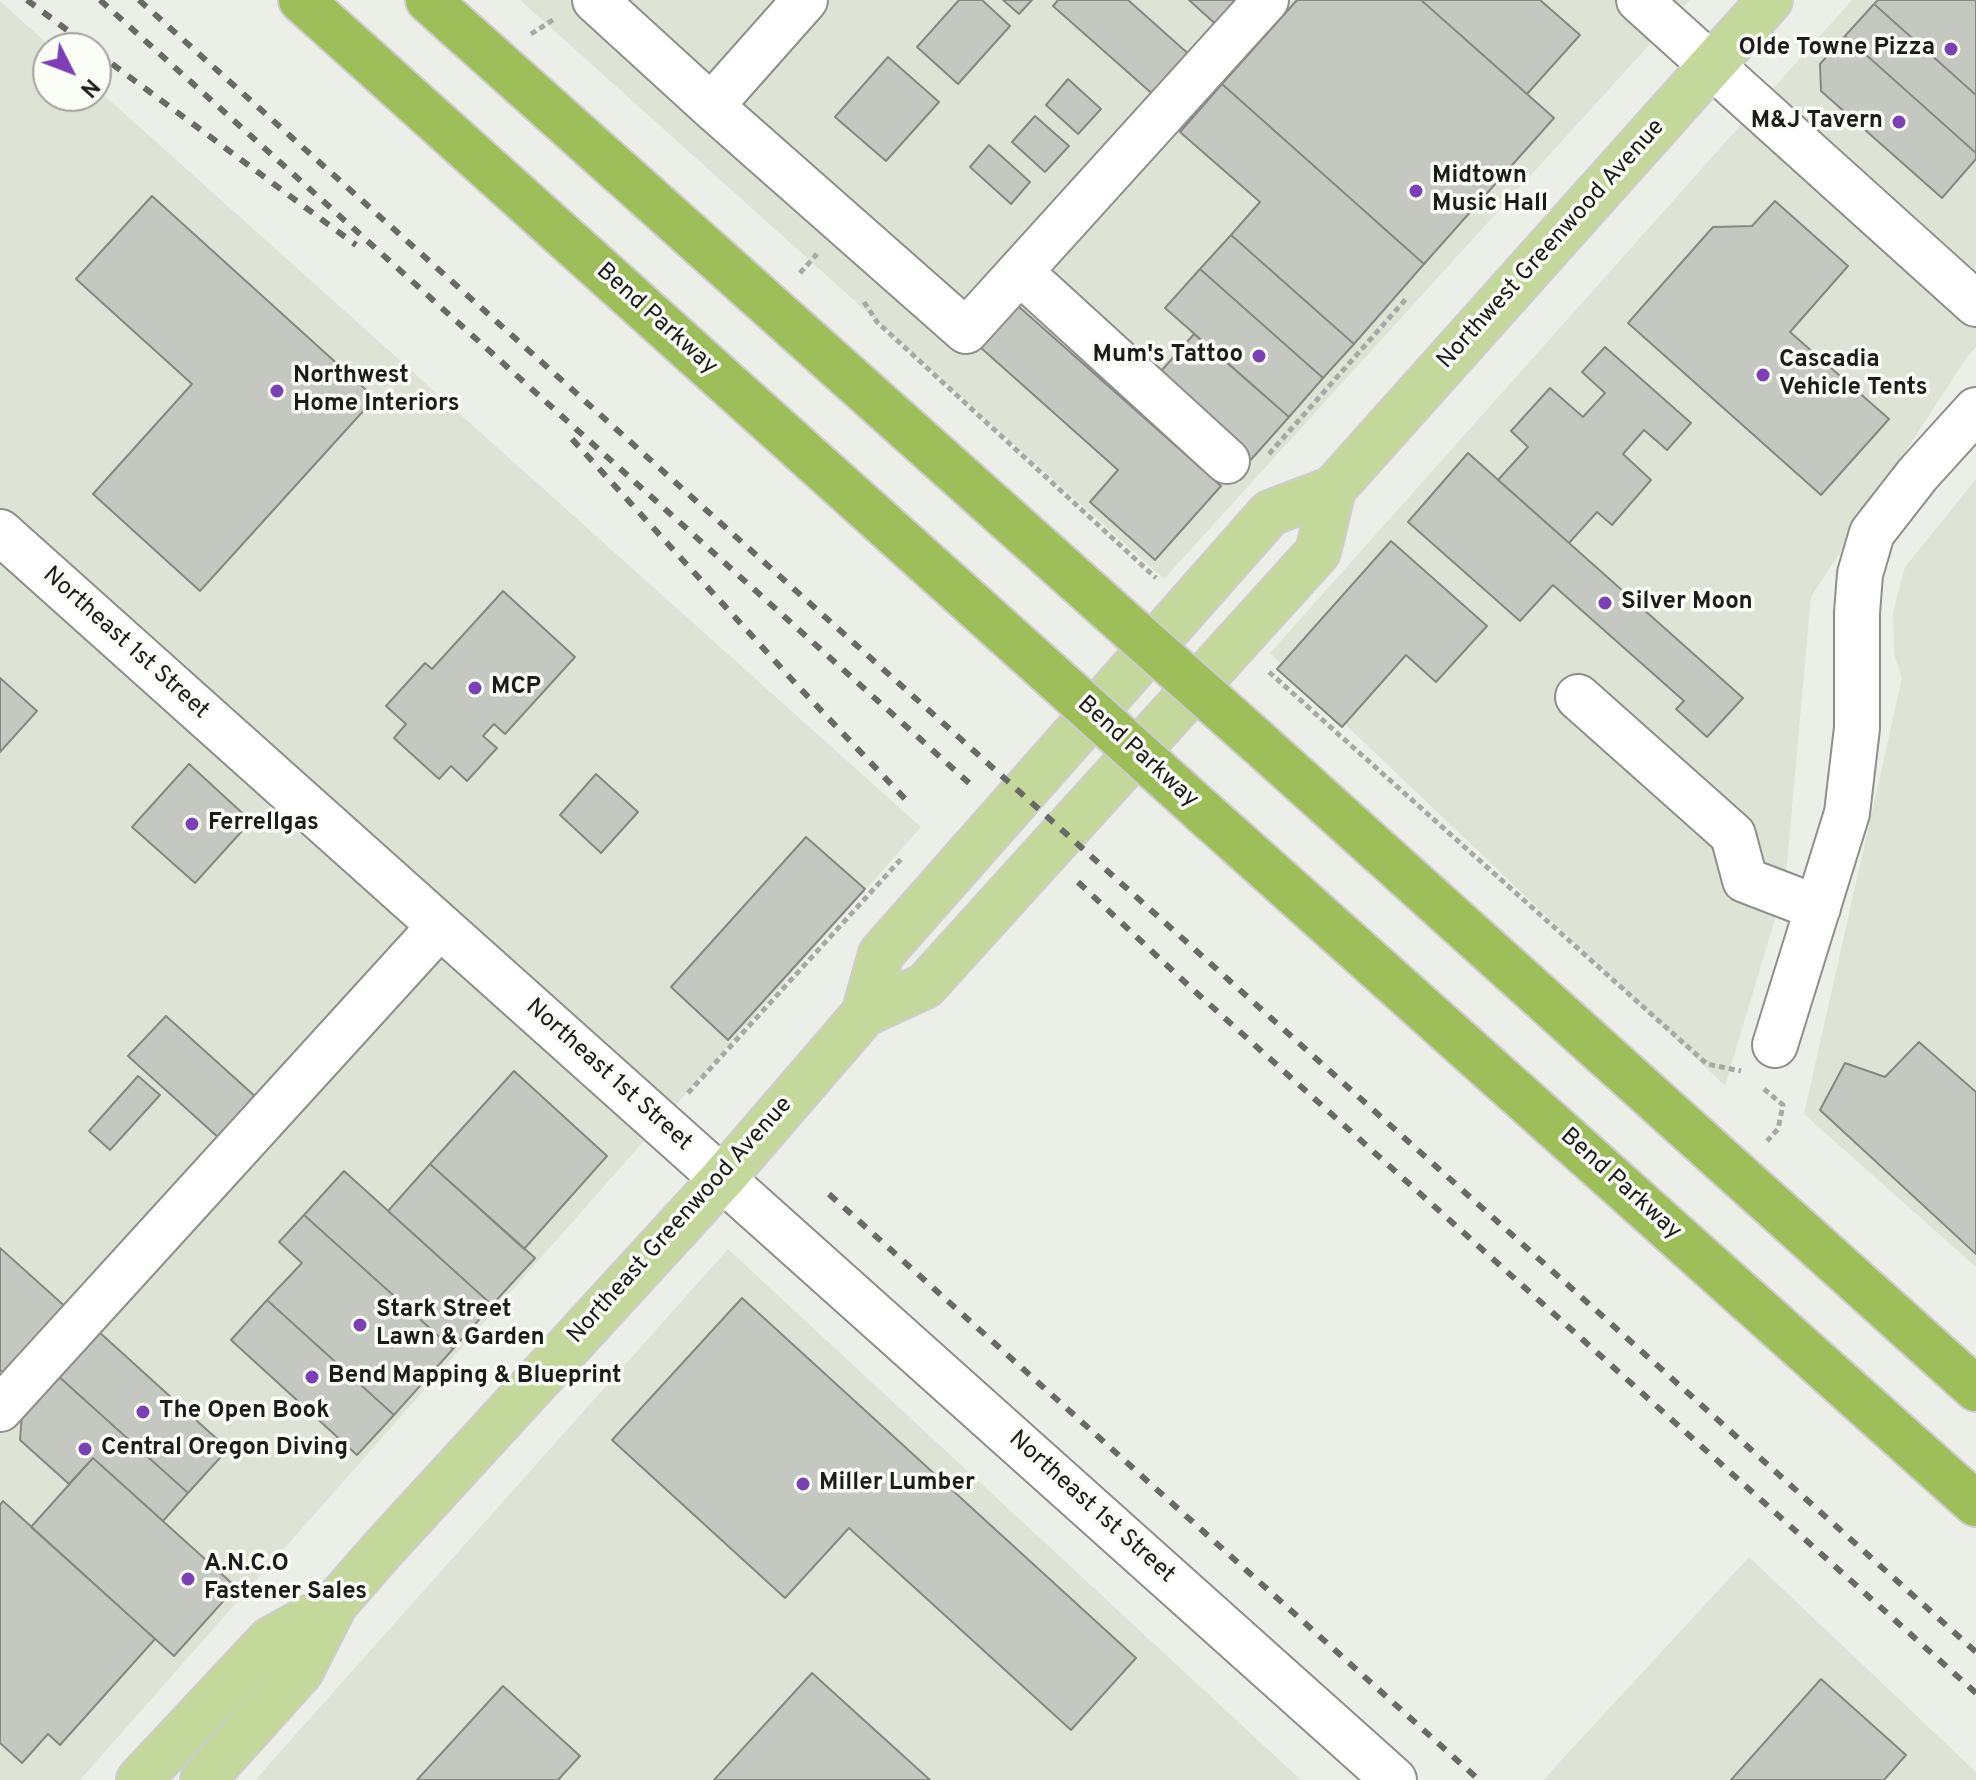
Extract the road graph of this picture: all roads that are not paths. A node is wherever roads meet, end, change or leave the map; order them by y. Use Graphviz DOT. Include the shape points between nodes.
graph roads {
  1 [pos="301,0"];
  2 [pos="428,0"];
  3 [pos="805,0"];
  4 [pos="1266,0"];
  5 [pos="1639,0"];
  6 [pos="1770,0"];
  7 [pos="576,8"];
  8 [pos="1712,66"];
  9 [pos="711,106"];
  10 [pos="1020,272"];
  11 [pos="1976,304"];
  12 [pos="1976,410"];
  13 [pos="1227,461"];
  14 [pos="1333,489"];
  15 [pos="0,532"];
  16 [pos="1578,697"];
  17 [pos="1065,745"];
  18 [pos="1109,783"];
  19 [pos="1818,908"];
  20 [pos="440,926"];
  21 [pos="864,1014"];
  22 [pos="1760,1068"];
  23 [pos="722,1179"];
  24 [pos="1976,1389"];
  25 [pos="0,1409"];
  26 [pos="1976,1504"];
  27 [pos="335,1604"];
  28 [pos="139,1780"];
  29 [pos="203,1780"];
  30 [pos="1394,1780"];
  1 -- 26 [label="highway, Bend Parkway, bridge"];
  2 -- 24 [label="highway, bridge"];
  3 -- 9 [label="street"];
  4 -- 10 [label="street"];
  5 -- 8 [label="street"];
  6 -- 8 [label="main road, Northwest Greenwood Avenue"];
  7 -- 9 [label="street"];
  8 -- 11 [label="street"];
  8 -- 14 [label="main road, Northwest Greenwood Avenue"];
  9 -- 10 [label="street" via="966,331"];
  10 -- 13 [label="street"];
  12 -- 19 [label="street" via="1872,533 1860,574 1857,728 1847,813"];
  14 -- 17 [label="main road, Northwest Greenwood Avenue" via="1270,513"];
  14 -- 18 [label="main road, Northwest Greenwood Avenue" via="1318,552"];
  15 -- 20 [label="street, Northeast 1st Street"];
  16 -- 19 [label="street" via="1733,835 1745,880"];
  17 -- 21 [label="main road, Northeast Greenwood Avenue" via="881,954"];
  18 -- 21 [label="main road, Northeast Greenwood Avenue" via="925,986"];
  19 -- 22 [label="street"];
  20 -- 23 [label="street, Northeast 1st Street"];
  20 -- 25 [label="street"];
  21 -- 23 [label="main road, Northeast Greenwood Avenue"];
  23 -- 27 [label="main road, Northeast Greenwood Avenue"];
  23 -- 30 [label="street, Northeast 1st Street"];
  27 -- 28 [label="main road, Northeast Greenwood Avenue" via="270,1640"];
  27 -- 29 [label="main road, Northeast Greenwood Avenue" via="301,1671"];
}
